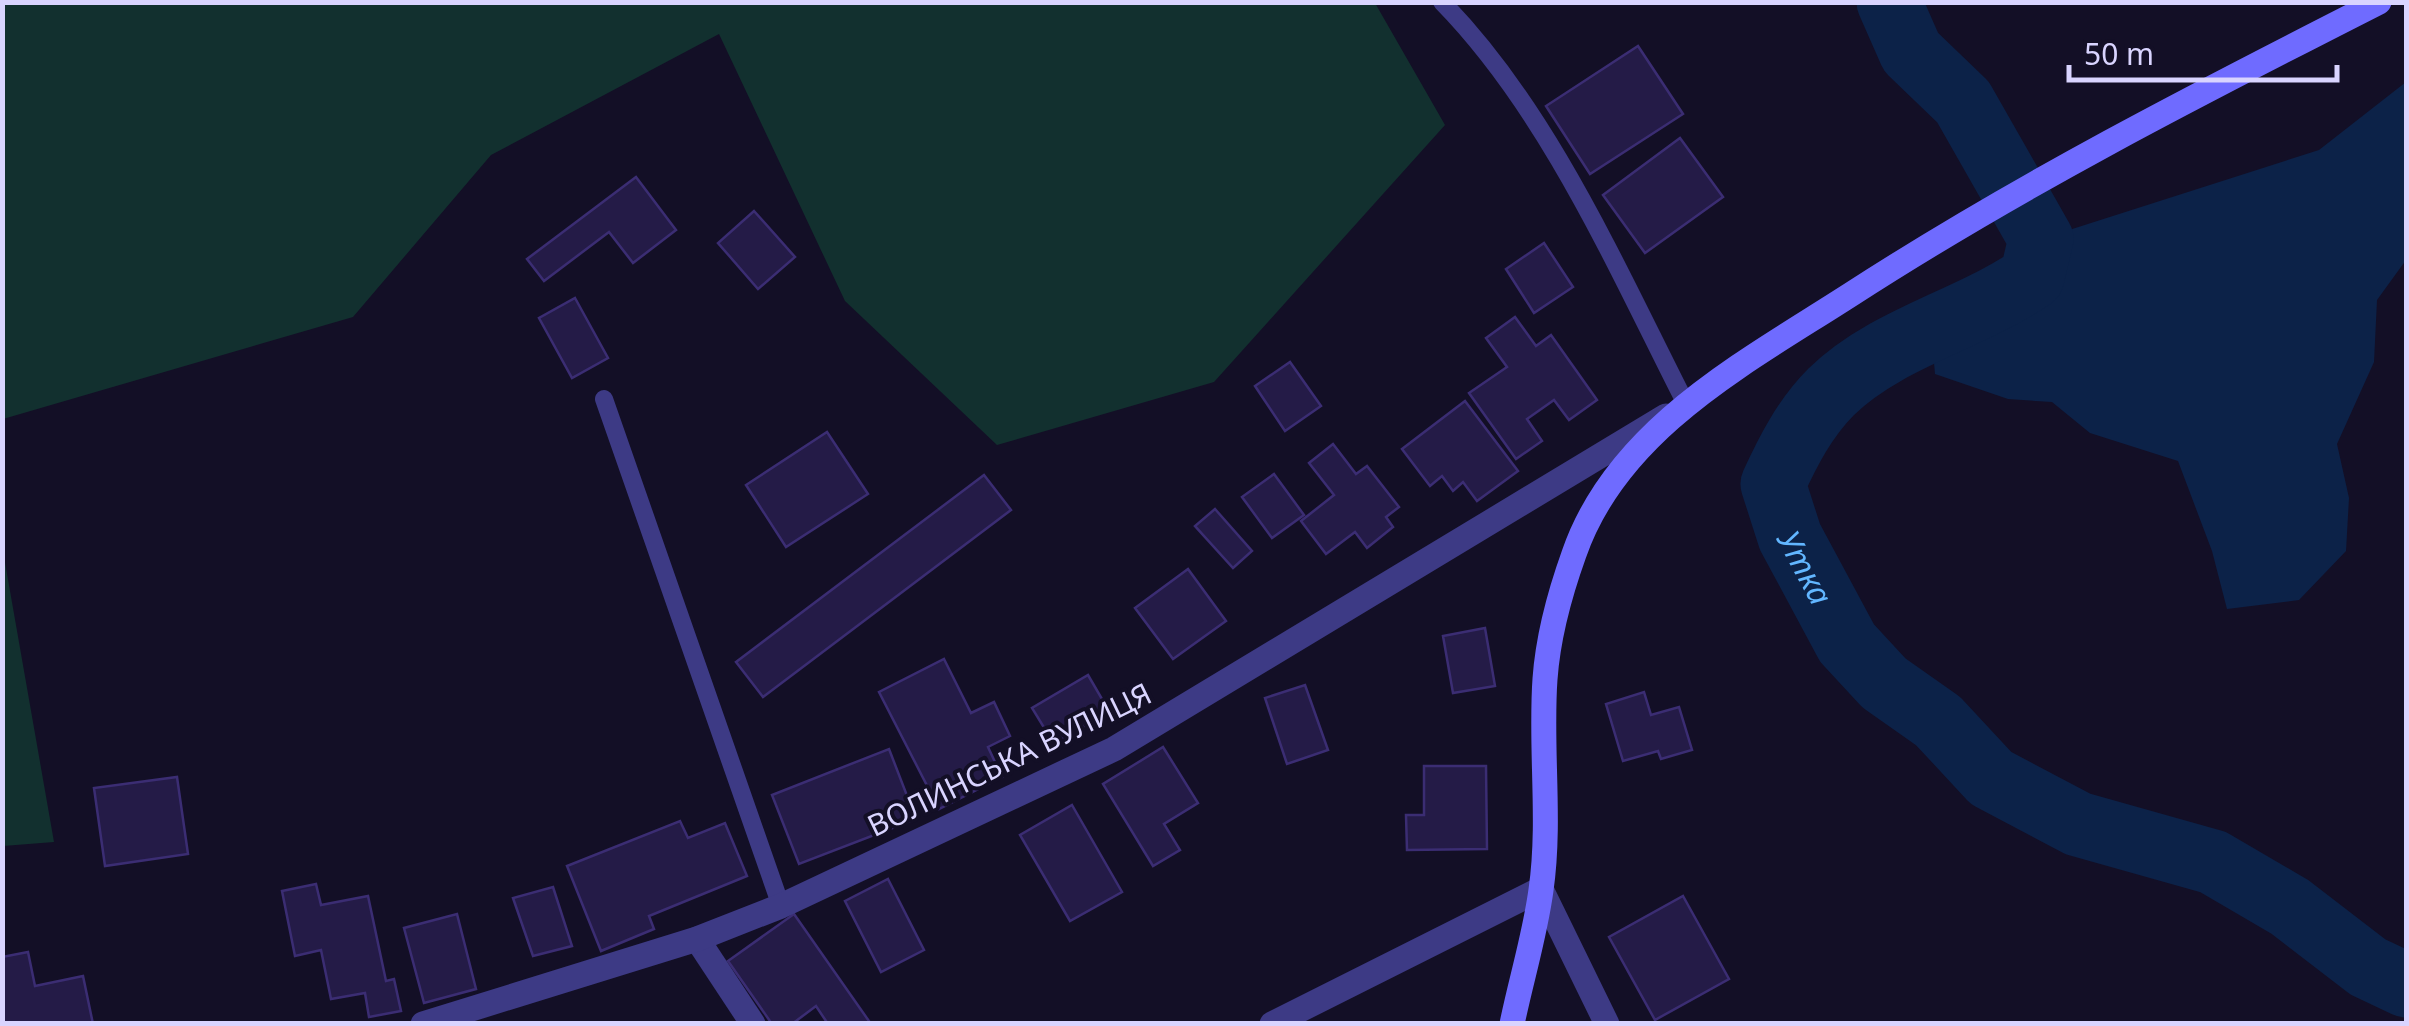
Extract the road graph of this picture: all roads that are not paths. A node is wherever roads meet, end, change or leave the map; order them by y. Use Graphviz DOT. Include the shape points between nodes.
graph roads {
  1 [pos="1442,2"];
  2 [pos="2379,2"];
  3 [pos="604,400"];
  4 [pos="1686,404"];
  5 [pos="1541,889"];
  6 [pos="781,906"];
  7 [pos="697,939"];
  8 [pos="423,1024"];
  9 [pos="753,1024"];
  10 [pos="1272,1024"];
  11 [pos="1512,1024"];
  12 [pos="1608,1024"];
  1 -- 4 [label="lane" via="1527,110"];
  2 -- 4 [label="main road" via="1972,216"];
  3 -- 6 [label="lane"];
  4 -- 5 [label="main road" via="1604,492 1562,590 1545,676"];
  4 -- 6 [label="street, ВОЛИНСЬКА ВУЛИЦЯ" via="1114,749"];
  5 -- 10 [label="street"];
  5 -- 11 [label="main road"];
  5 -- 12 [label="street"];
  6 -- 7 [label="street, ВОЛИНСЬКА ВУЛИЦЯ"];
  7 -- 8 [label="street, ВОЛИНСЬКА ВУЛИЦЯ"];
  7 -- 9 [label="street"];
}
